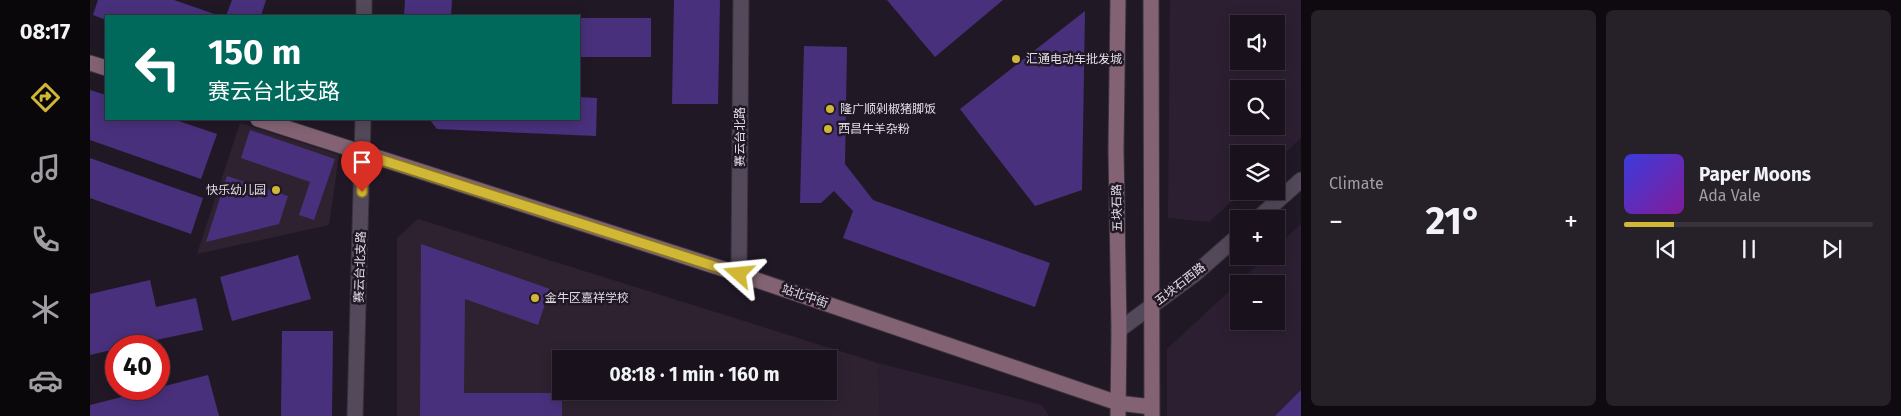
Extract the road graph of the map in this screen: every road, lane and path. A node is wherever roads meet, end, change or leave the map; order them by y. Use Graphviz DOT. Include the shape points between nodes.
graph roads {
  1 [pos="364,0"];
  2 [pos="741,0"];
  3 [pos="1118,0"];
  4 [pos="1151,0"];
  5 [pos="364,15"];
  6 [pos="90,63"];
  7 [pos="105,68"];
  8 [pos="261,120"];
  9 [pos="363,120"];
  10 [pos="363,154"];
  11 [pos="1301,180"];
  12 [pos="1268,210"];
  13 [pos="1230,243"];
  14 [pos="739,274"];
  15 [pos="1152,307"];
  16 [pos="1119,330"];
  17 [pos="1118,409"];
  18 [pos="1152,411"];
  19 [pos="355,416"];
  1 -- 5 [label="street"];
  2 -- 14 [label="street, 赛云台北路"];
  3 -- 16 [label="street, 五块石路"];
  4 -- 15 [label="street"];
  6 -- 7 [label="street"];
  8 -- 10 [label="street, 站北中街"];
  9 -- 10 [label="street, 赛云台北支路"];
  10 -- 14 [label="street, 站北中街"];
  10 -- 19 [label="street, 赛云台北支路"];
  11 -- 12 [label="street"];
  13 -- 15 [label="street, 五块石西路"];
  14 -- 17 [label="street, 站北中街"];
  15 -- 16 [label="street, 五块石西路"];
  15 -- 18 [label="street"];
  16 -- 17 [label="street, 五块石路"];
  17 -- 18 [label="street, 站北中街"];
}
